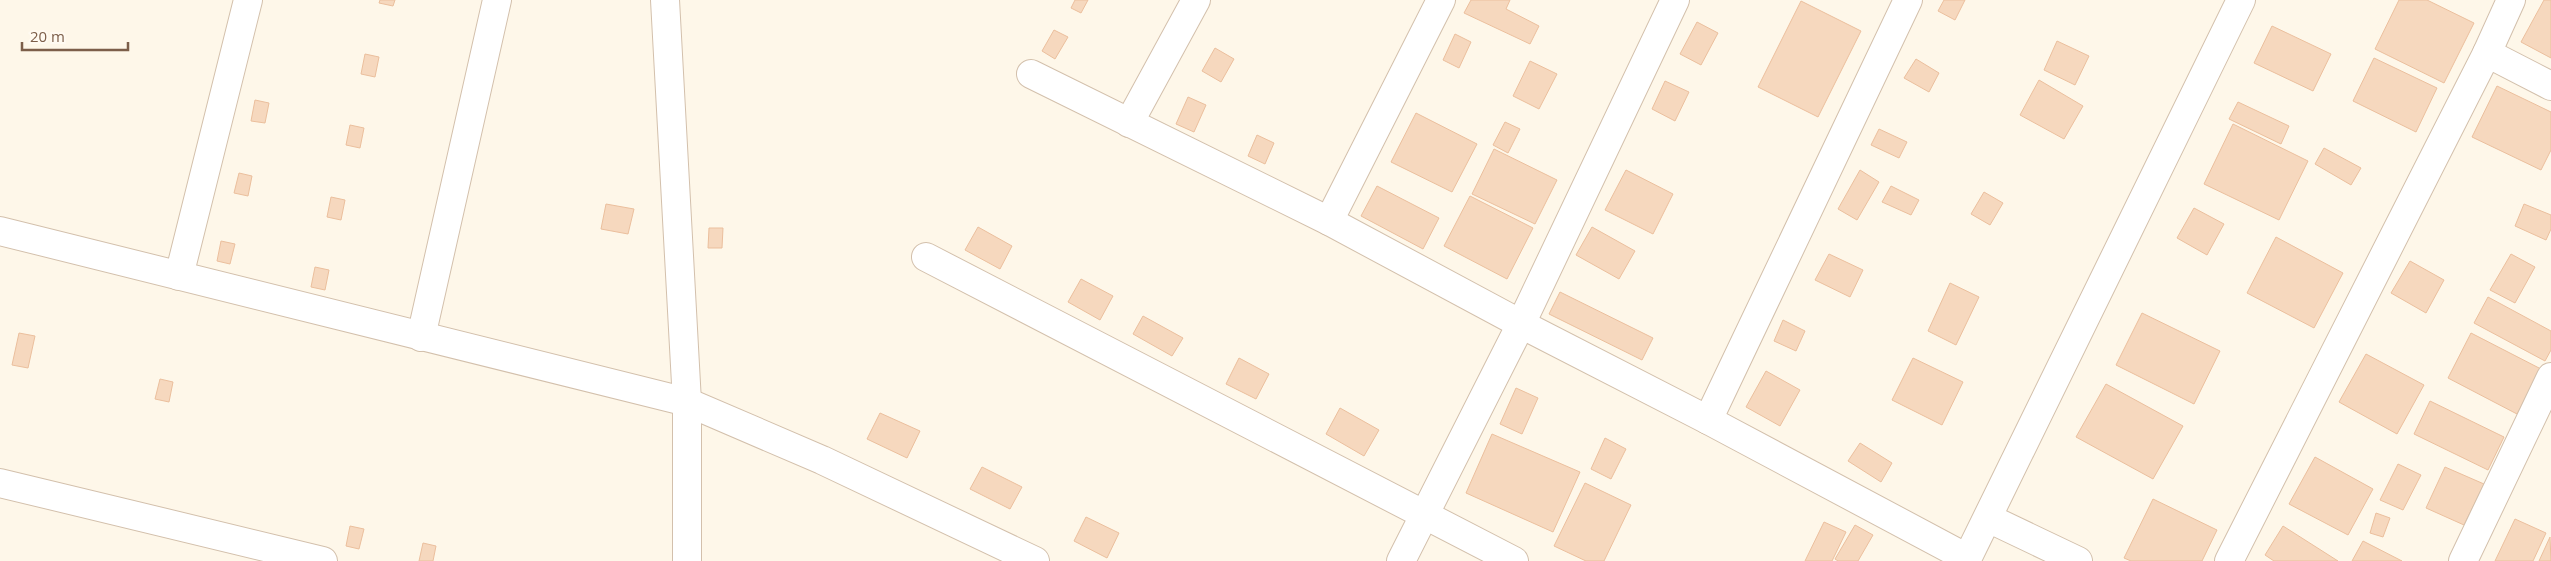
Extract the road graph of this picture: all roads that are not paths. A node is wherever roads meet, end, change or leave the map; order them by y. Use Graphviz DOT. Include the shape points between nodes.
graph roads {
  1 [pos="248,0"];
  2 [pos="497,0"];
  3 [pos="665,0"];
  4 [pos="1196,0"];
  5 [pos="1441,0"];
  6 [pos="1908,0"];
  7 [pos="2241,0"];
  8 [pos="2511,0"];
  9 [pos="1674,1"];
  10 [pos="2487,53"];
  11 [pos="1031,74"];
  12 [pos="2551,86"];
  13 [pos="1129,123"];
  14 [pos="1329,221"];
  15 [pos="0,231"];
  16 [pos="926,257"];
  17 [pos="179,276"];
  18 [pos="1520,324"];
  19 [pos="421,337"];
  20 [pos="2551,377"];
  21 [pos="687,402"];
  22 [pos="1708,420"];
  23 [pos="0,483"];
  24 [pos="1425,514"];
  25 [pos="1988,518"];
  26 [pos="1967,560"];
  27 [pos="323,561"];
  28 [pos="687,561"];
  29 [pos="1036,561"];
  30 [pos="1401,561"];
  31 [pos="1514,561"];
  32 [pos="2078,561"];
  33 [pos="2229,561"];
  34 [pos="2463,561"];
  1 -- 17 [label="street"];
  2 -- 19 [label="street"];
  3 -- 21 [label="street"];
  4 -- 13 [label="street"];
  5 -- 14 [label="street"];
  6 -- 22 [label="street"];
  7 -- 25 [label="street"];
  8 -- 10 [label="street"];
  9 -- 18 [label="street"];
  10 -- 12 [label="street"];
  10 -- 33 [label="street"];
  11 -- 13 [label="street"];
  13 -- 14 [label="street"];
  14 -- 18 [label="street"];
  15 -- 17 [label="street"];
  16 -- 24 [label="street"];
  17 -- 19 [label="street"];
  18 -- 22 [label="street"];
  18 -- 24 [label="street"];
  19 -- 21 [label="street"];
  20 -- 34 [label="street"];
  21 -- 28 [label="street"];
  21 -- 29 [label="street" via="822,460"];
  22 -- 26 [label="street"];
  23 -- 27 [label="street"];
  24 -- 30 [label="street"];
  24 -- 31 [label="street"];
  25 -- 26 [label="street"];
  25 -- 32 [label="street"];
}
